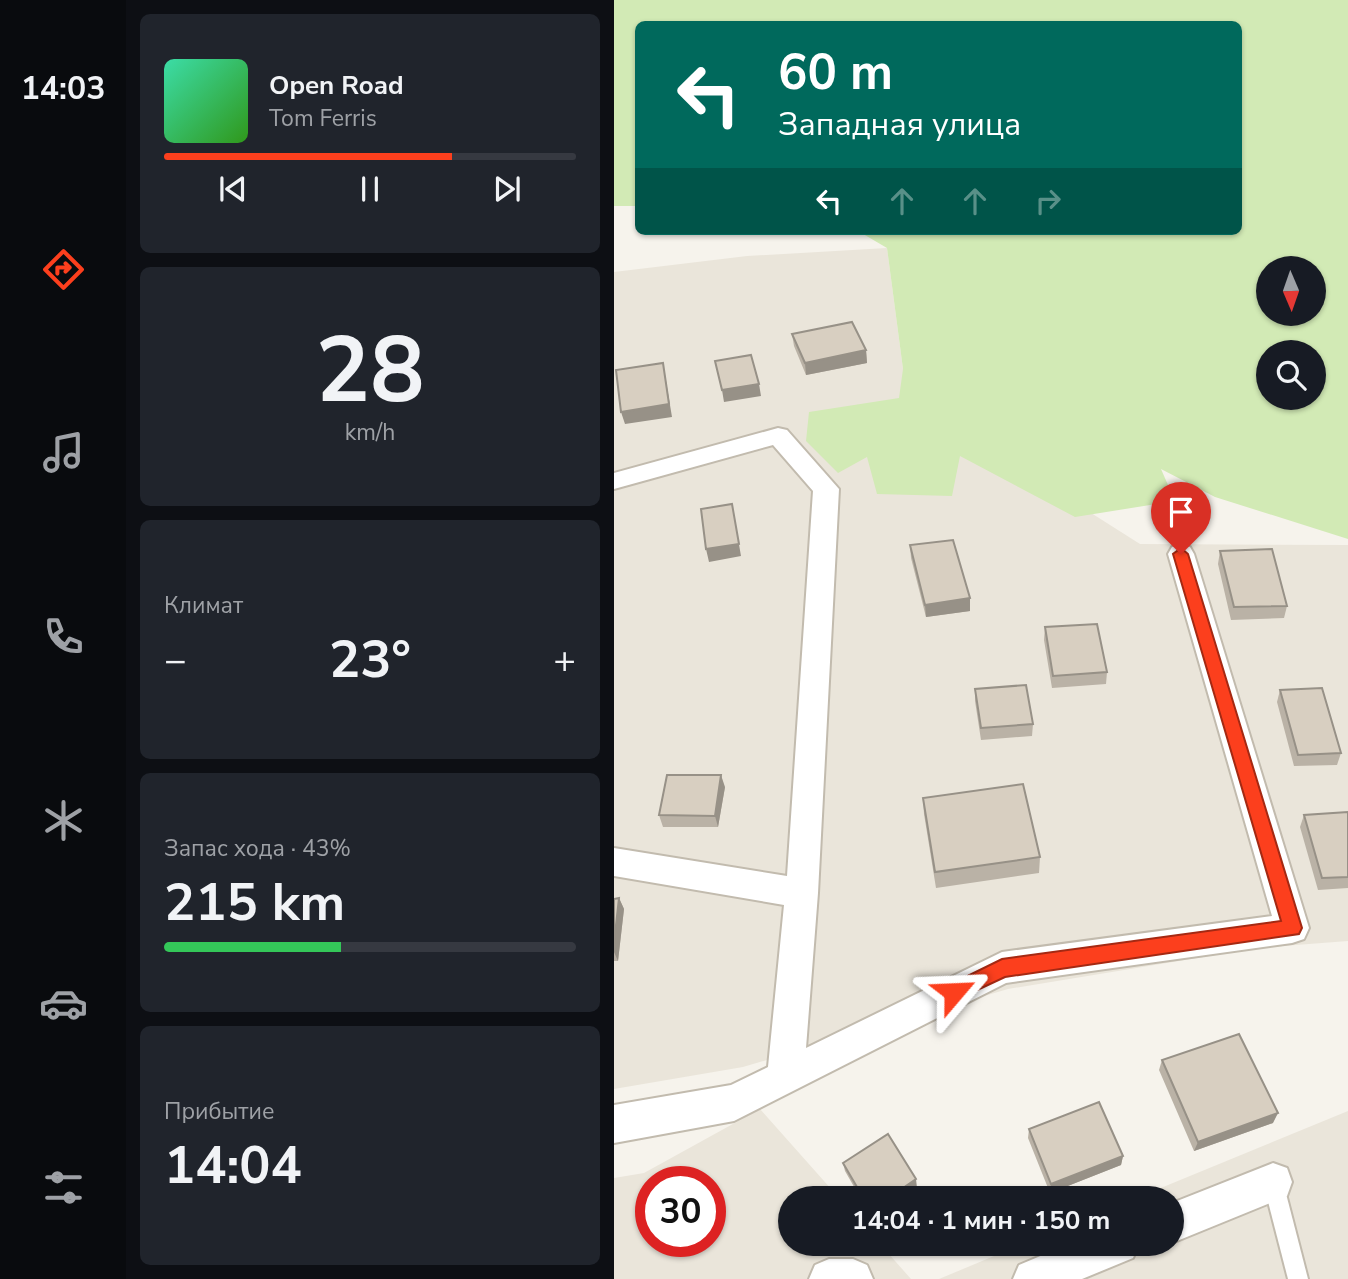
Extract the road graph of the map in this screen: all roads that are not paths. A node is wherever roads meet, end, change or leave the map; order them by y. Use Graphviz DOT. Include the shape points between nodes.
graph roads {
  1 [pos="614,481"];
  2 [pos="1181,554"];
  3 [pos="614,862"];
  4 [pos="802,893"];
  5 [pos="785,1076"];
  6 [pos="614,1124"];
  7 [pos="1273,1182"];
  8 [pos="1184,1218"];
  9 [pos="1090,1256"];
  10 [pos="829,1279"];
  11 [pos="853,1279"];
  12 [pos="1033,1279"];
  13 [pos="1298,1279"];
  1 -- 4 [label="street" via="778,436 826,489"];
  2 -- 5 [label="street" via="1292,928 1002,968"];
  3 -- 4 [label="street"];
  4 -- 5 [label="street"];
  5 -- 6 [label="street" via="734,1103"];
  7 -- 8 [label="street"];
  7 -- 13 [label="lane"];
  9 -- 12 [label="street"];
  10 -- 11 [label="street"];
}
